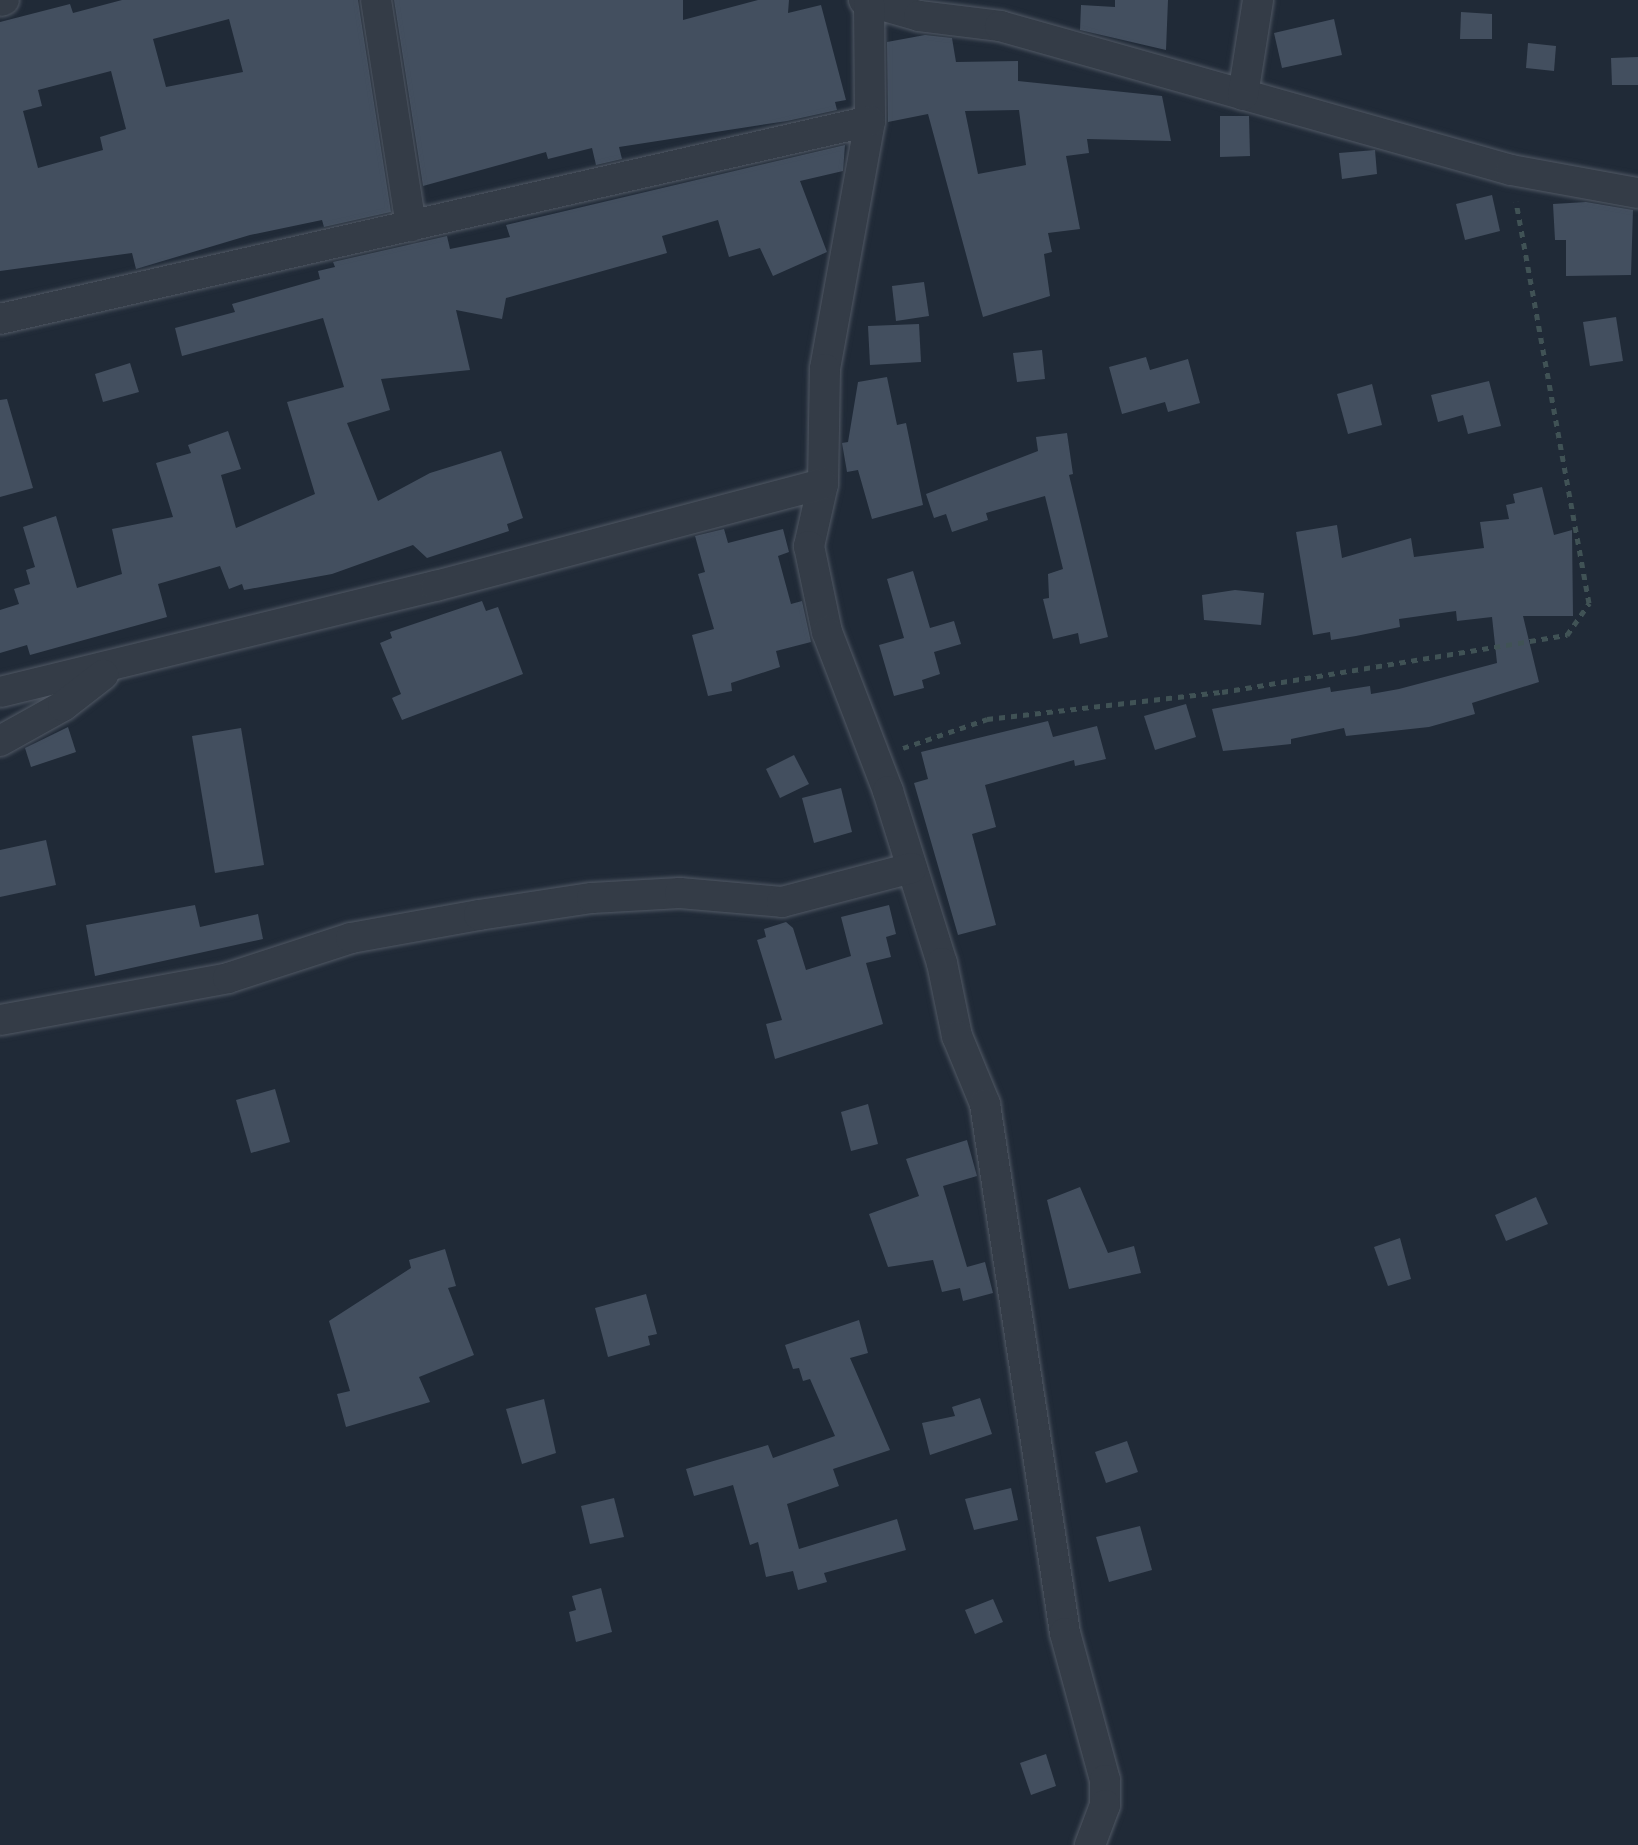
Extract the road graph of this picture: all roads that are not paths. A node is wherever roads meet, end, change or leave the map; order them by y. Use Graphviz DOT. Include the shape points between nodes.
graph roads {
  1 [pos="376,0"];
  2 [pos="1258,0"];
  3 [pos="866,1"];
  4 [pos="1243,95"];
  5 [pos="870,121"];
  6 [pos="1638,193"];
  7 [pos="411,226"];
  8 [pos="0,319"];
  9 [pos="823,484"];
  10 [pos="115,666"];
  11 [pos="0,692"];
  12 [pos="0,741"];
  13 [pos="912,868"];
  14 [pos="0,1020"];
  15 [pos="1090,1845"];
  1 -- 7 [label="street"];
  2 -- 4 [label="street"];
  3 -- 4 [label="street" via="1000,26"];
  3 -- 5 [label="street"];
  4 -- 6 [label="street" via="1511,170"];
  5 -- 7 [label="street"];
  5 -- 9 [label="street" via="825,369"];
  7 -- 8 [label="street"];
  9 -- 10 [label="street"];
  9 -- 13 [label="street" via="809,546 827,632"];
  10 -- 11 [label="street"];
  10 -- 12 [label="street" via="63,706"];
  13 -- 14 [label="street" via="782,902 680,893 592,898 479,915 351,938 228,978"];
  13 -- 15 [label="street" via="942,963 957,1036 985,1104 1065,1633 1105,1780 1105,1805"];
}
